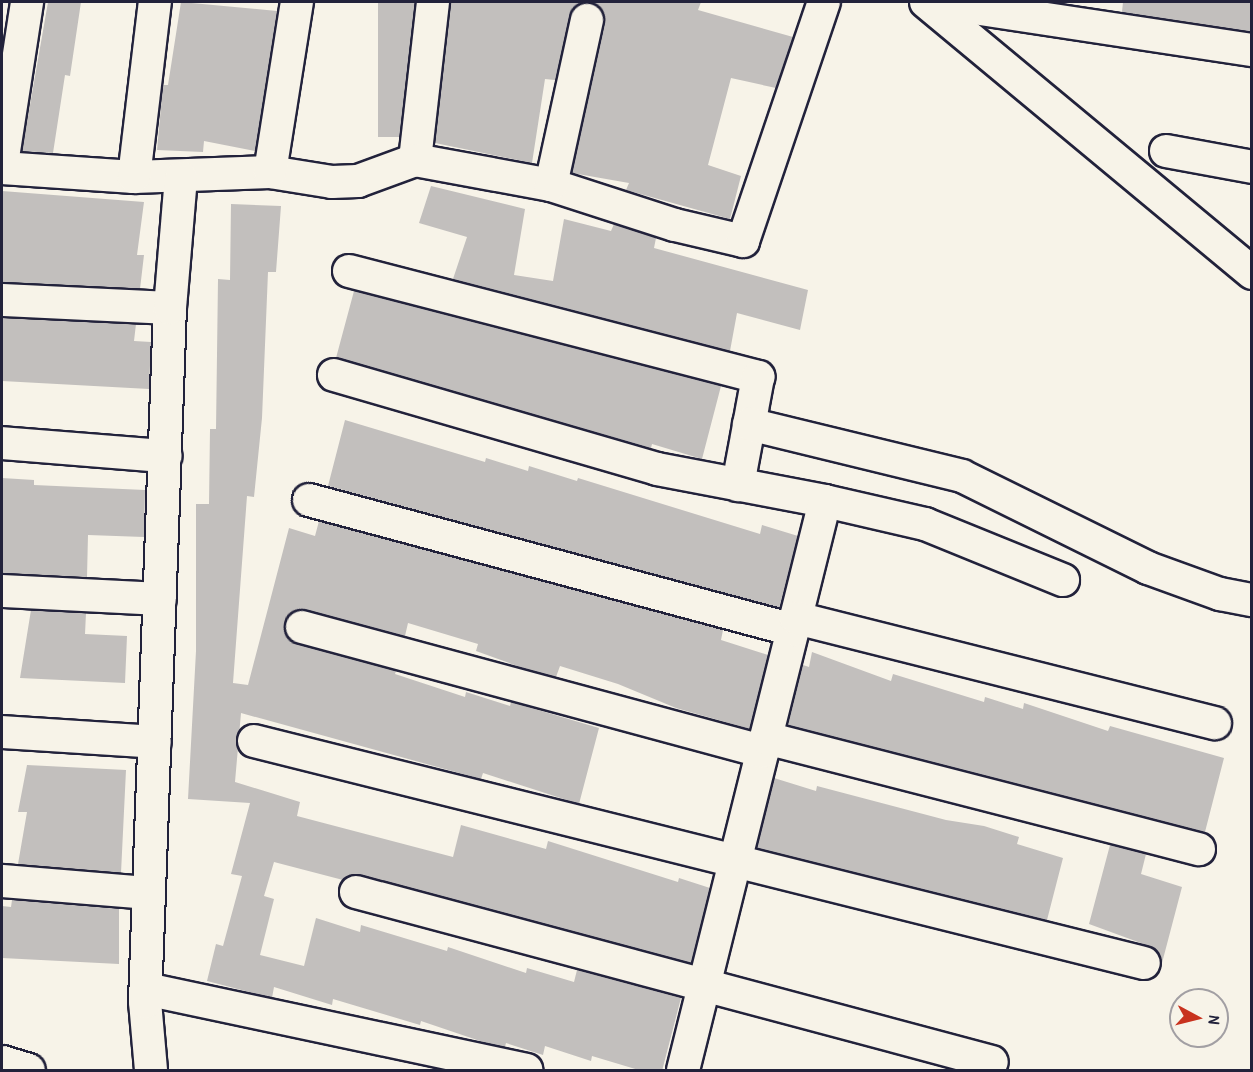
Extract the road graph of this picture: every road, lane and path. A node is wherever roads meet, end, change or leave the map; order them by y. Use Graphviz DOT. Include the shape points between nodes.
graph roads {
  1 [pos="27,2"];
  2 [pos="155,2"];
  3 [pos="297,2"];
  4 [pos="432,2"];
  5 [pos="824,2"];
  6 [pos="926,2"];
  7 [pos="933,2"];
  8 [pos="587,20"];
  9 [pos="1251,50"];
  10 [pos="1166,151"];
  11 [pos="415,160"];
  12 [pos="2,166"];
  13 [pos="1251,167"];
  14 [pos="270,171"];
  15 [pos="134,177"];
  16 [pos="181,177"];
  17 [pos="551,185"];
  18 [pos="349,271"];
  19 [pos="1251,273"];
  20 [pos="2,300"];
  21 [pos="170,308"];
  22 [pos="334,375"];
  23 [pos="749,424"];
  24 [pos="2,443"];
  25 [pos="165,456"];
  26 [pos="738,485"];
  27 [pos="309,500"];
  28 [pos="825,501"];
  29 [pos="1063,580"];
  30 [pos="2,591"];
  31 [pos="160,599"];
  32 [pos="1251,600"];
  33 [pos="795,624"];
  34 [pos="302,627"];
  35 [pos="1215,723"];
  36 [pos="2,732"];
  37 [pos="254,741"];
  38 [pos="155,742"];
  39 [pos="765,744"];
  40 [pos="1199,849"];
  41 [pos="735,863"];
  42 [pos="2,881"];
  43 [pos="356,892"];
  44 [pos="149,893"];
  45 [pos="1144,963"];
  46 [pos="705,984"];
  47 [pos="146,989"];
  48 [pos="2,1062"];
  49 [pos="992,1062"];
  50 [pos="28,1071"];
  51 [pos="151,1071"];
  52 [pos="526,1071"];
  53 [pos="683,1071"];
  1 -- 12 [label="street"];
  2 -- 15 [label="street"];
  3 -- 14 [label="street"];
  4 -- 11 [label="street"];
  5 -- 17 [label="street" via="743,241 675,225"];
  6 -- 19 [label="street"];
  7 -- 9 [label="street"];
  8 -- 17 [label="street"];
  10 -- 13 [label="street"];
  11 -- 14 [label="street" via="358,182 332,182"];
  11 -- 17 [label="street"];
  12 -- 15 [label="street"];
  14 -- 16 [label="street"];
  15 -- 16 [label="street"];
  16 -- 21 [label="street"];
  18 -- 23 [label="street" via="758,377"];
  20 -- 21 [label="street"];
  21 -- 25 [label="street"];
  22 -- 26 [label="street" via="657,469"];
  23 -- 26 [label="street"];
  23 -- 32 [label="street" via="962,476 1148,568 1220,594"];
  24 -- 25 [label="street"];
  25 -- 31 [label="street"];
  26 -- 28 [label="street"];
  27 -- 33 [label="street"];
  28 -- 29 [label="street" via="925,524"];
  28 -- 33 [label="street"];
  30 -- 31 [label="street"];
  31 -- 38 [label="street"];
  33 -- 35 [label="street"];
  33 -- 39 [label="street"];
  34 -- 39 [label="street"];
  36 -- 38 [label="street"];
  37 -- 41 [label="street"];
  38 -- 44 [label="street"];
  39 -- 40 [label="street"];
  39 -- 41 [label="street"];
  41 -- 45 [label="street"];
  41 -- 46 [label="street"];
  42 -- 44 [label="street"];
  43 -- 46 [label="street"];
  44 -- 47 [label="street"];
  46 -- 49 [label="street"];
  46 -- 53 [label="street"];
  47 -- 51 [label="street"];
  47 -- 52 [label="street"];
  48 -- 50 [label="street"];
}
